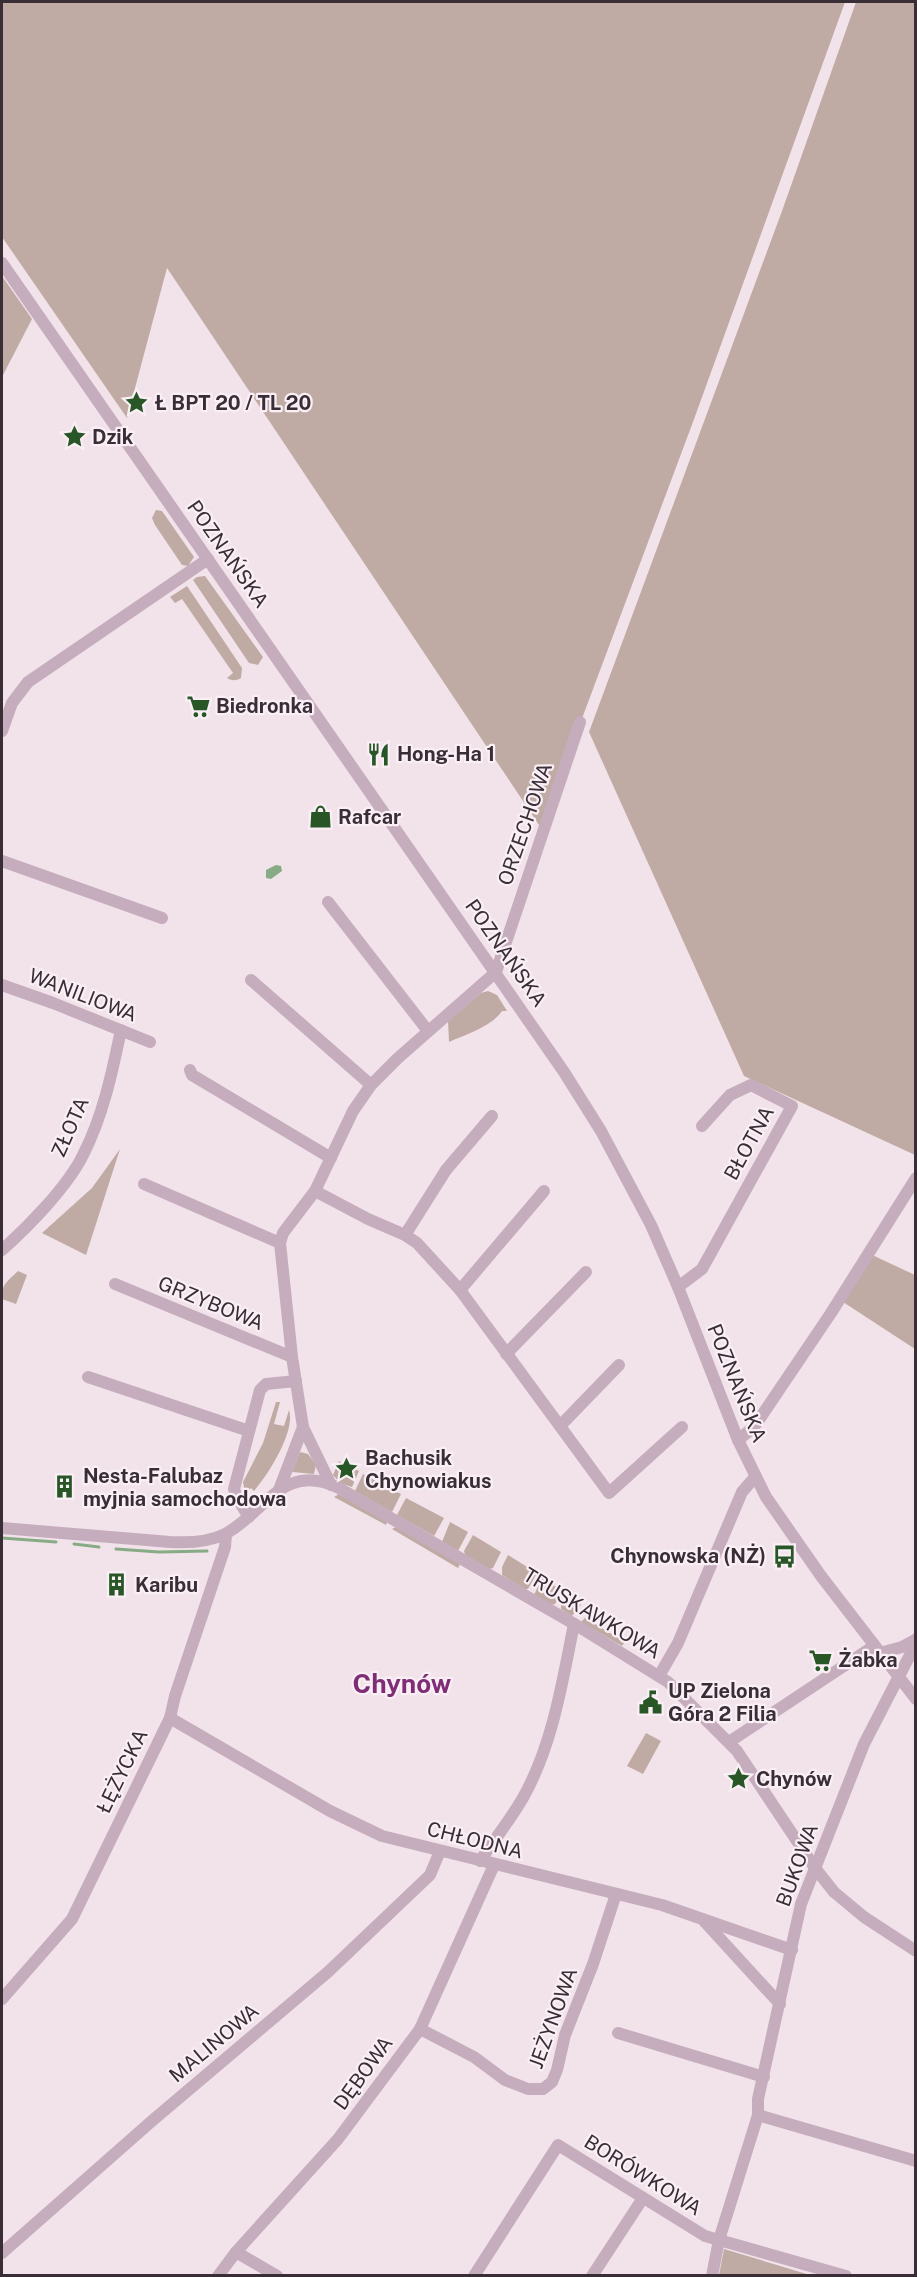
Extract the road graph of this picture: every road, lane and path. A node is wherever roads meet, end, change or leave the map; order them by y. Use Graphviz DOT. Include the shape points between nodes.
graph roads {
  1 [pos="2,263"];
  2 [pos="208,559"];
  3 [pos="580,722"];
  4 [pos="2,731"];
  5 [pos="2,861"];
  6 [pos="328,902"];
  7 [pos="162,918"];
  8 [pos="496,972"];
  9 [pos="251,980"];
  10 [pos="2,985"];
  11 [pos="121,1030"];
  12 [pos="428,1031"];
  13 [pos="150,1042"];
  14 [pos="190,1070"];
  15 [pos="371,1085"];
  16 [pos="492,1116"];
  17 [pos="702,1126"];
  18 [pos="331,1158"];
  19 [pos="915,1178"];
  20 [pos="144,1184"];
  21 [pos="315,1191"];
  22 [pos="544,1191"];
  23 [pos="405,1235"];
  24 [pos="280,1243"];
  25 [pos="2,1250"];
  26 [pos="586,1272"];
  27 [pos="115,1284"];
  28 [pos="678,1287"];
  29 [pos="459,1290"];
  30 [pos="506,1354"];
  31 [pos="292,1357"];
  32 [pos="619,1365"];
  33 [pos="88,1377"];
  34 [pos="296,1381"];
  35 [pos="560,1426"];
  36 [pos="303,1427"];
  37 [pos="682,1427"];
  38 [pos="249,1431"];
  39 [pos="738,1440"];
  40 [pos="755,1476"];
  41 [pos="331,1485"];
  42 [pos="279,1490"];
  43 [pos="249,1516"];
  44 [pos="2,1528"];
  45 [pos="226,1534"];
  46 [pos="574,1624"];
  47 [pos="915,1640"];
  48 [pos="877,1650"];
  49 [pos="659,1676"];
  50 [pos="898,1677"];
  51 [pos="915,1699"];
  52 [pos="170,1718"];
  53 [pos="729,1742"];
  54 [pos="440,1851"];
  55 [pos="480,1862"];
  56 [pos="494,1865"];
  57 [pos="815,1868"];
  58 [pos="616,1894"];
  59 [pos="702,1918"];
  60 [pos="792,1950"];
  61 [pos="915,1951"];
  62 [pos="2,2000"];
  63 [pos="780,2004"];
  64 [pos="420,2029"];
  65 [pos="618,2033"];
  66 [pos="764,2077"];
  67 [pos="758,2115"];
  68 [pos="915,2160"];
  69 [pos="643,2198"];
  70 [pos="719,2240"];
  71 [pos="236,2252"];
  72 [pos="2,2253"];
  73 [pos="218,2276"];
  74 [pos="277,2276"];
  75 [pos="474,2276"];
  76 [pos="592,2276"];
  77 [pos="712,2276"];
  78 [pos="846,2276"];
  1 -- 2 [label="street, POZNAŃSKA"];
  2 -- 4 [label="street" via="28,682 12,704"];
  2 -- 8 [label="street, POZNAŃSKA"];
  3 -- 8 [label="street, ORZECHOWA"];
  5 -- 7 [label="street"];
  6 -- 12 [label="street"];
  8 -- 12 [label="street"];
  8 -- 28 [label="street, POZNAŃSKA" via="564,1072 630,1181"];
  9 -- 15 [label="street"];
  10 -- 11 [label="street, WANILIOWA"];
  11 -- 13 [label="street, WANILIOWA"];
  11 -- 25 [label="street, ZŁOTA" via="102,1108 82,1158 54,1196"];
  12 -- 15 [label="street"];
  14 -- 18 [label="street" via="192,1075"];
  15 -- 18 [label="street" via="353,1111"];
  16 -- 23 [label="street" via="446,1170"];
  17 -- 28 [label="street, BŁOTNA" via="730,1095 751,1085 792,1106 702,1269"];
  18 -- 21 [label="street"];
  19 -- 39 [label="street" via="768,1407 754,1427"];
  20 -- 24 [label="street"];
  21 -- 23 [label="street"];
  21 -- 24 [label="street" via="283,1233"];
  22 -- 29 [label="street"];
  23 -- 29 [label="street"];
  24 -- 31 [label="street, GRZYBOWA"];
  26 -- 30 [label="street"];
  27 -- 31 [label="street, GRZYBOWA"];
  28 -- 39 [label="street, POZNAŃSKA"];
  29 -- 30 [label="street"];
  30 -- 35 [label="street"];
  31 -- 34 [label="street, GRZYBOWA"];
  32 -- 35 [label="street"];
  33 -- 38 [label="street"];
  34 -- 36 [label="street, GRZYBOWA"];
  34 -- 38 [label="street" via="266,1384 260,1390"];
  35 -- 37 [label="street" via="609,1493"];
  36 -- 41 [label="street"];
  36 -- 42 [label="street, TRUSKAWKOWA"];
  38 -- 43 [label="street" via="234,1489"];
  39 -- 40 [label="street, POZNAŃSKA"];
  40 -- 48 [label="street, POZNAŃSKA" via="794,1539"];
  40 -- 49 [label="street" via="742,1492 678,1643"];
  41 -- 42 [label="street, TRUSKAWKOWA" via="303,1481"];
  41 -- 46 [label="street, TRUSKAWKOWA"];
  42 -- 43 [label="street, TRUSKAWKOWA"];
  43 -- 45 [label="street, TRUSKAWKOWA"];
  44 -- 45 [label="street" via="170,1542"];
  45 -- 52 [label="street, ŁĘŻYCKA"];
  46 -- 49 [label="street, TRUSKAWKOWA"];
  46 -- 55 [label="street" via="553,1726 524,1796"];
  47 -- 48 [label="street" via="902,1647"];
  47 -- 50 [label="street, BUKOWA"];
  48 -- 50 [label="street, POZNAŃSKA"];
  48 -- 53 [label="street"];
  49 -- 53 [label="street, TRUSKAWKOWA"];
  50 -- 51 [label="street, POZNAŃSKA"];
  50 -- 57 [label="street, BUKOWA" via="864,1744"];
  52 -- 54 [label="street, CHŁODNA" via="355,1824 400,1842"];
  52 -- 62 [label="street, ŁĘŻYCKA" via="72,1919"];
  53 -- 57 [label="street, TRUSKAWKOWA"];
  54 -- 55 [label="street, CHŁODNA"];
  54 -- 72 [label="street, MALINOWA" via="429,1875 328,1972"];
  55 -- 56 [label="street, CHŁODNA"];
  56 -- 58 [label="street, CHŁODNA"];
  56 -- 64 [label="street, DĘBOWA"];
  57 -- 60 [label="street, BUKOWA" via="801,1904"];
  57 -- 61 [label="street, TRUSKAWKOWA" via="849,1905"];
  58 -- 59 [label="street, CHŁODNA"];
  58 -- 64 [label="street, JEŻYNOWA" via="565,2035 557,2070 552,2082 543,2089 528,2090 505,2079 474,2057"];
  59 -- 60 [label="street, CHŁODNA"];
  59 -- 63 [label="street"];
  60 -- 63 [label="street, BUKOWA"];
  63 -- 66 [label="street, BUKOWA"];
  64 -- 71 [label="street, DĘBOWA" via="338,2139"];
  65 -- 66 [label="street"];
  66 -- 67 [label="street, BUKOWA"];
  67 -- 68 [label="street"];
  67 -- 70 [label="street, BUKOWA"];
  69 -- 70 [label="street, BORÓWKOWA" via="705,2236"];
  69 -- 75 [label="street, BORÓWKOWA" via="558,2145"];
  69 -- 76 [label="street"];
  70 -- 77 [label="street, BUKOWA"];
  70 -- 78 [label="street, BORÓWKOWA"];
  71 -- 73 [label="street, DĘBOWA"];
  71 -- 74 [label="street"];
}
